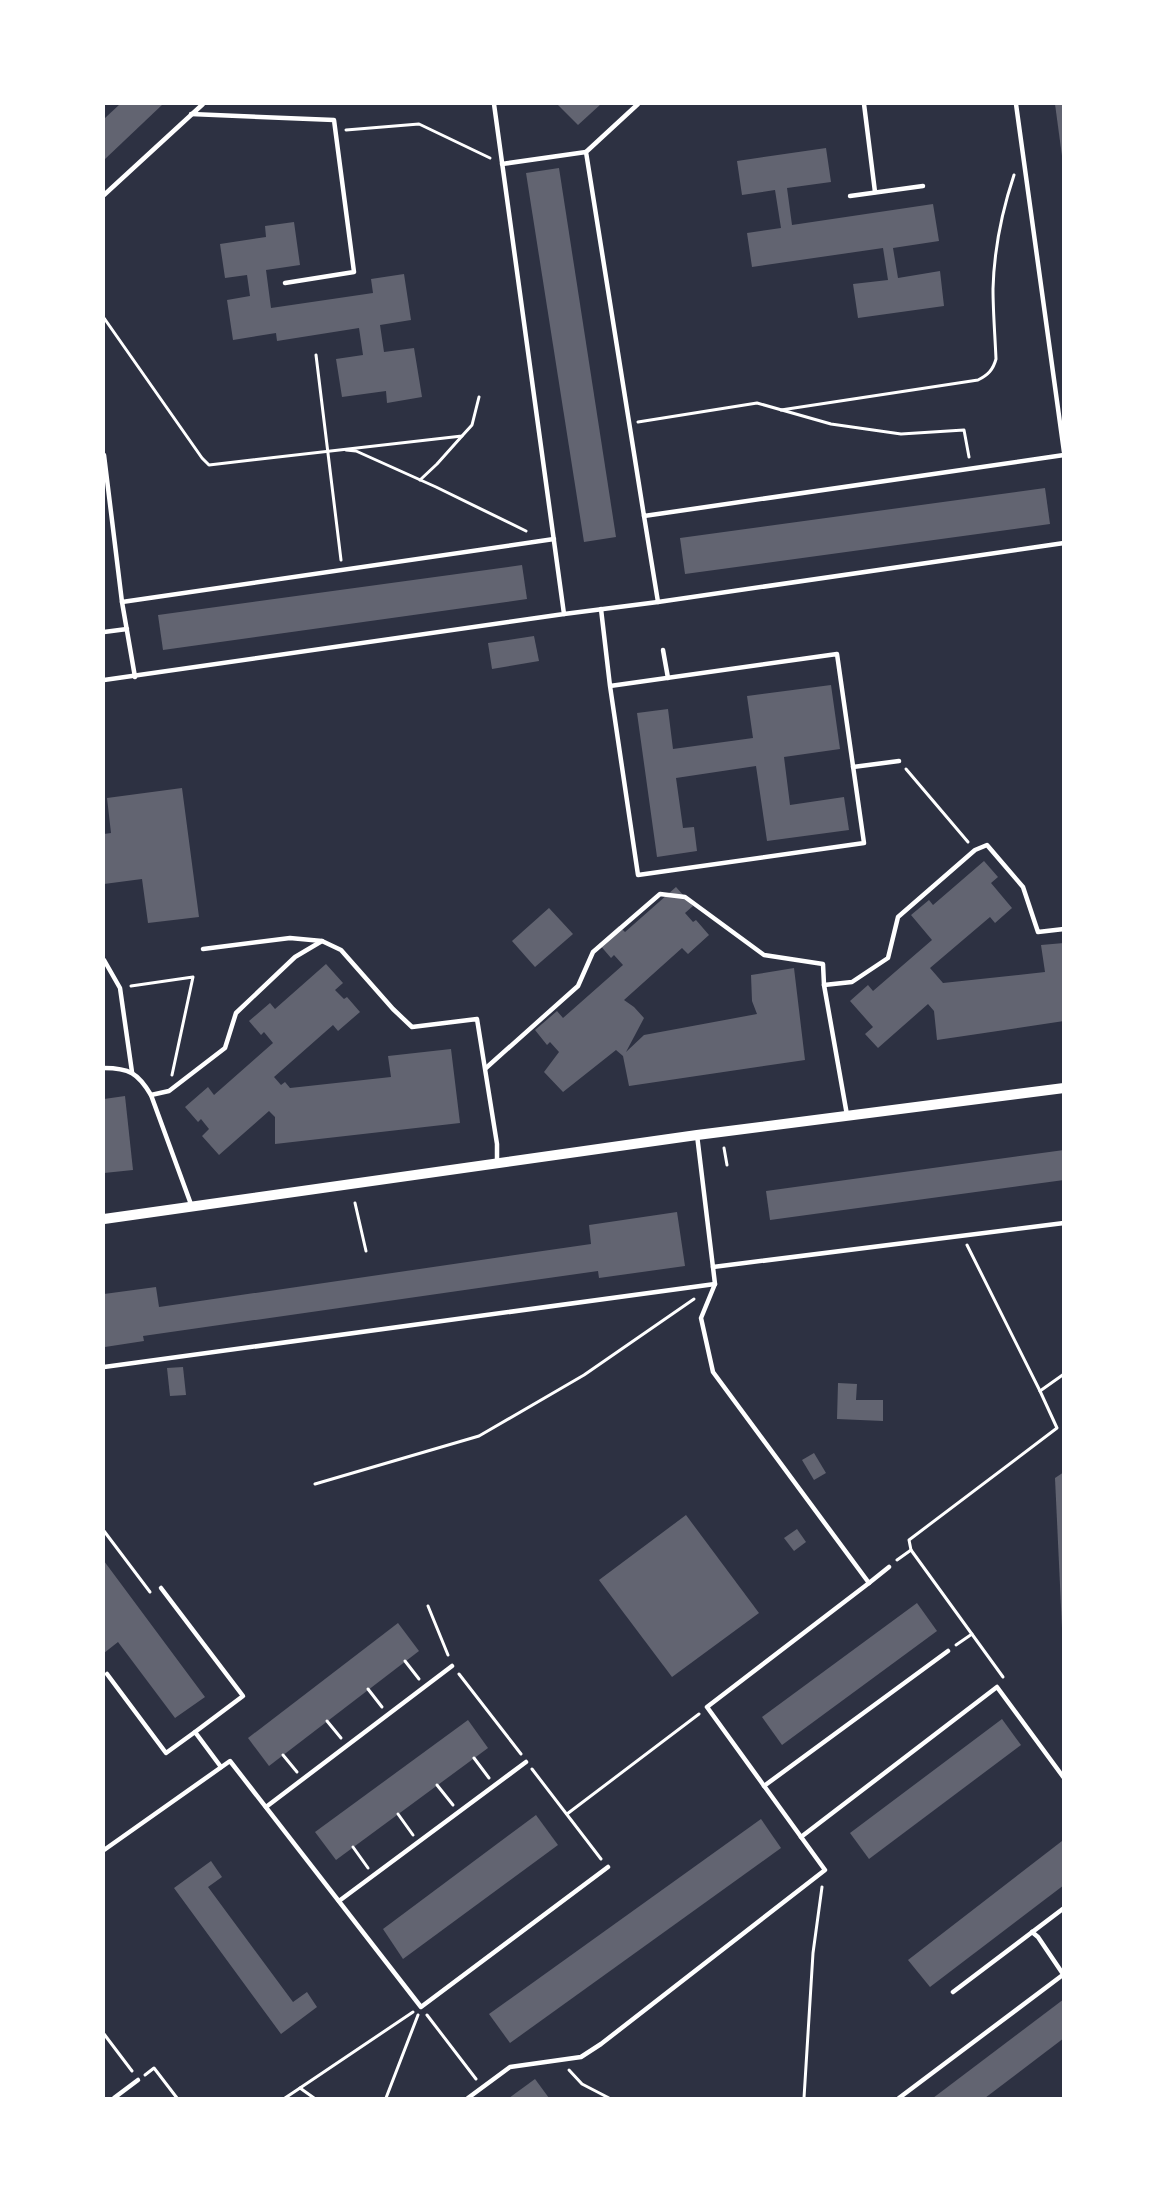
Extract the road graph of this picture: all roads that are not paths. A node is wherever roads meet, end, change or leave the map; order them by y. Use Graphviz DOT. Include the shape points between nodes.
graph roads {
  1 [pos="202,104"];
  2 [pos="494,104"];
  3 [pos="638,104"];
  4 [pos="864,104"];
  5 [pos="1016,104"];
  6 [pos="191,114"];
  7 [pos="586,152"];
  8 [pos="502,164"];
  9 [pos="923,186"];
  10 [pos="875,192"];
  11 [pos="104,195"];
  12 [pos="850,196"];
  13 [pos="285,283"];
  14 [pos="1064,454"];
  15 [pos="104,455"];
  16 [pos="644,516"];
  17 [pos="554,539"];
  18 [pos="1064,543"];
  19 [pos="122,602"];
  20 [pos="658,602"];
  21 [pos="601,609"];
  22 [pos="564,614"];
  23 [pos="127,629"];
  24 [pos="104,632"];
  25 [pos="663,650"];
  26 [pos="135,676"];
  27 [pos="668,678"];
  28 [pos="104,680"];
  29 [pos="610,686"];
  30 [pos="899,760"];
  31 [pos="853,767"];
  32 [pos="1064,929"];
  33 [pos="322,940"];
  34 [pos="203,949"];
  35 [pos="104,960"];
  36 [pos="824,985"];
  37 [pos="104,1068"];
  38 [pos="486,1068"];
  39 [pos="132,1072"];
  40 [pos="1064,1088"];
  41 [pos="151,1095"];
  42 [pos="847,1115"];
  43 [pos="697,1135"];
  44 [pos="497,1163"];
  45 [pos="192,1207"];
  46 [pos="104,1219"];
  47 [pos="1064,1223"];
  48 [pos="713,1267"];
  49 [pos="716,1284"];
  50 [pos="104,1366"];
  51 [pos="889,1567"];
  52 [pos="868,1583"];
  53 [pos="161,1588"];
  54 [pos="948,1651"];
  55 [pos="452,1666"];
  56 [pos="107,1674"];
  57 [pos="195,1732"];
  58 [pos="526,1762"];
  59 [pos="221,1767"];
  60 [pos="1064,1778"];
  61 [pos="764,1786"];
  62 [pos="266,1807"];
  63 [pos="801,1837"];
  64 [pos="104,1850"];
  65 [pos="608,1867"];
  66 [pos="339,1901"];
  67 [pos="1064,1908"];
  68 [pos="1032,1932"];
  69 [pos="1063,1974"];
  70 [pos="953,1992"];
  71 [pos="138,2080"];
  72 [pos="114,2098"];
  73 [pos="468,2098"];
  74 [pos="899,2098"];
  1 -- 6 [label="lane"];
  2 -- 8 [label="lane"];
  3 -- 7 [label="lane"];
  4 -- 10 [label="lane"];
  5 -- 14 [label="lane"];
  6 -- 11 [label="lane"];
  6 -- 13 [label="lane" via="334,120 354,272"];
  7 -- 8 [label="lane"];
  7 -- 16 [label="lane"];
  8 -- 17 [label="lane"];
  9 -- 10 [label="lane"];
  10 -- 12 [label="lane"];
  14 -- 16 [label="lane"];
  15 -- 19 [label="lane"];
  16 -- 20 [label="lane"];
  17 -- 19 [label="lane"];
  17 -- 22 [label="lane"];
  18 -- 20 [label="lane"];
  19 -- 23 [label="lane"];
  20 -- 21 [label="lane"];
  21 -- 22 [label="lane"];
  21 -- 29 [label="lane"];
  22 -- 26 [label="lane"];
  23 -- 24 [label="lane"];
  23 -- 26 [label="lane"];
  25 -- 27 [label="lane"];
  26 -- 28 [label="lane"];
  27 -- 29 [label="lane"];
  27 -- 31 [label="lane" via="837,654"];
  29 -- 31 [label="lane" via="638,875 864,843"];
  30 -- 31 [label="lane"];
  32 -- 36 [label="lane" via="1038,932 1023,887 987,845 975,850 898,917 888,958 852,982"];
  33 -- 34 [label="lane" via="290,938"];
  33 -- 38 [label="lane" via="341,950 412,1027 477,1019"];
  33 -- 41 [label="lane" via="296,957 236,1013 225,1048 169,1091"];
  35 -- 39 [label="lane" via="120,988"];
  36 -- 38 [label="lane" via="823,964 764,955 685,897 660,894 593,952 578,986"];
  36 -- 42 [label="lane"];
  37 -- 39 [label="lane"];
  38 -- 44 [label="lane"];
  39 -- 41 [label="lane"];
  40 -- 42 [label="street"];
  41 -- 45 [label="lane"];
  42 -- 43 [label="street"];
  43 -- 44 [label="street"];
  43 -- 48 [label="lane"];
  44 -- 45 [label="street"];
  45 -- 46 [label="street"];
  47 -- 48 [label="lane"];
  48 -- 49 [label="lane"];
  49 -- 50 [label="lane"];
  49 -- 52 [label="lane" via="701,1318 712,1372"];
  51 -- 52 [label="lane"];
  52 -- 61 [label="lane" via="707,1707"];
  53 -- 57 [label="lane" via="243,1696"];
  54 -- 61 [label="lane"];
  55 -- 62 [label="lane"];
  56 -- 57 [label="lane" via="166,1753"];
  57 -- 59 [label="lane"];
  58 -- 66 [label="lane"];
  59 -- 62 [label="lane" via="230,1761"];
  59 -- 64 [label="lane"];
  60 -- 63 [label="lane" via="997,1687"];
  61 -- 63 [label="lane"];
  62 -- 66 [label="lane"];
  63 -- 73 [label="lane" via="825,1870 581,2057 510,2067"];
  65 -- 66 [label="lane" via="421,2007"];
  67 -- 68 [label="lane"];
  68 -- 69 [label="lane"];
  68 -- 70 [label="lane"];
  69 -- 74 [label="lane"];
  71 -- 72 [label="lane"];
}
